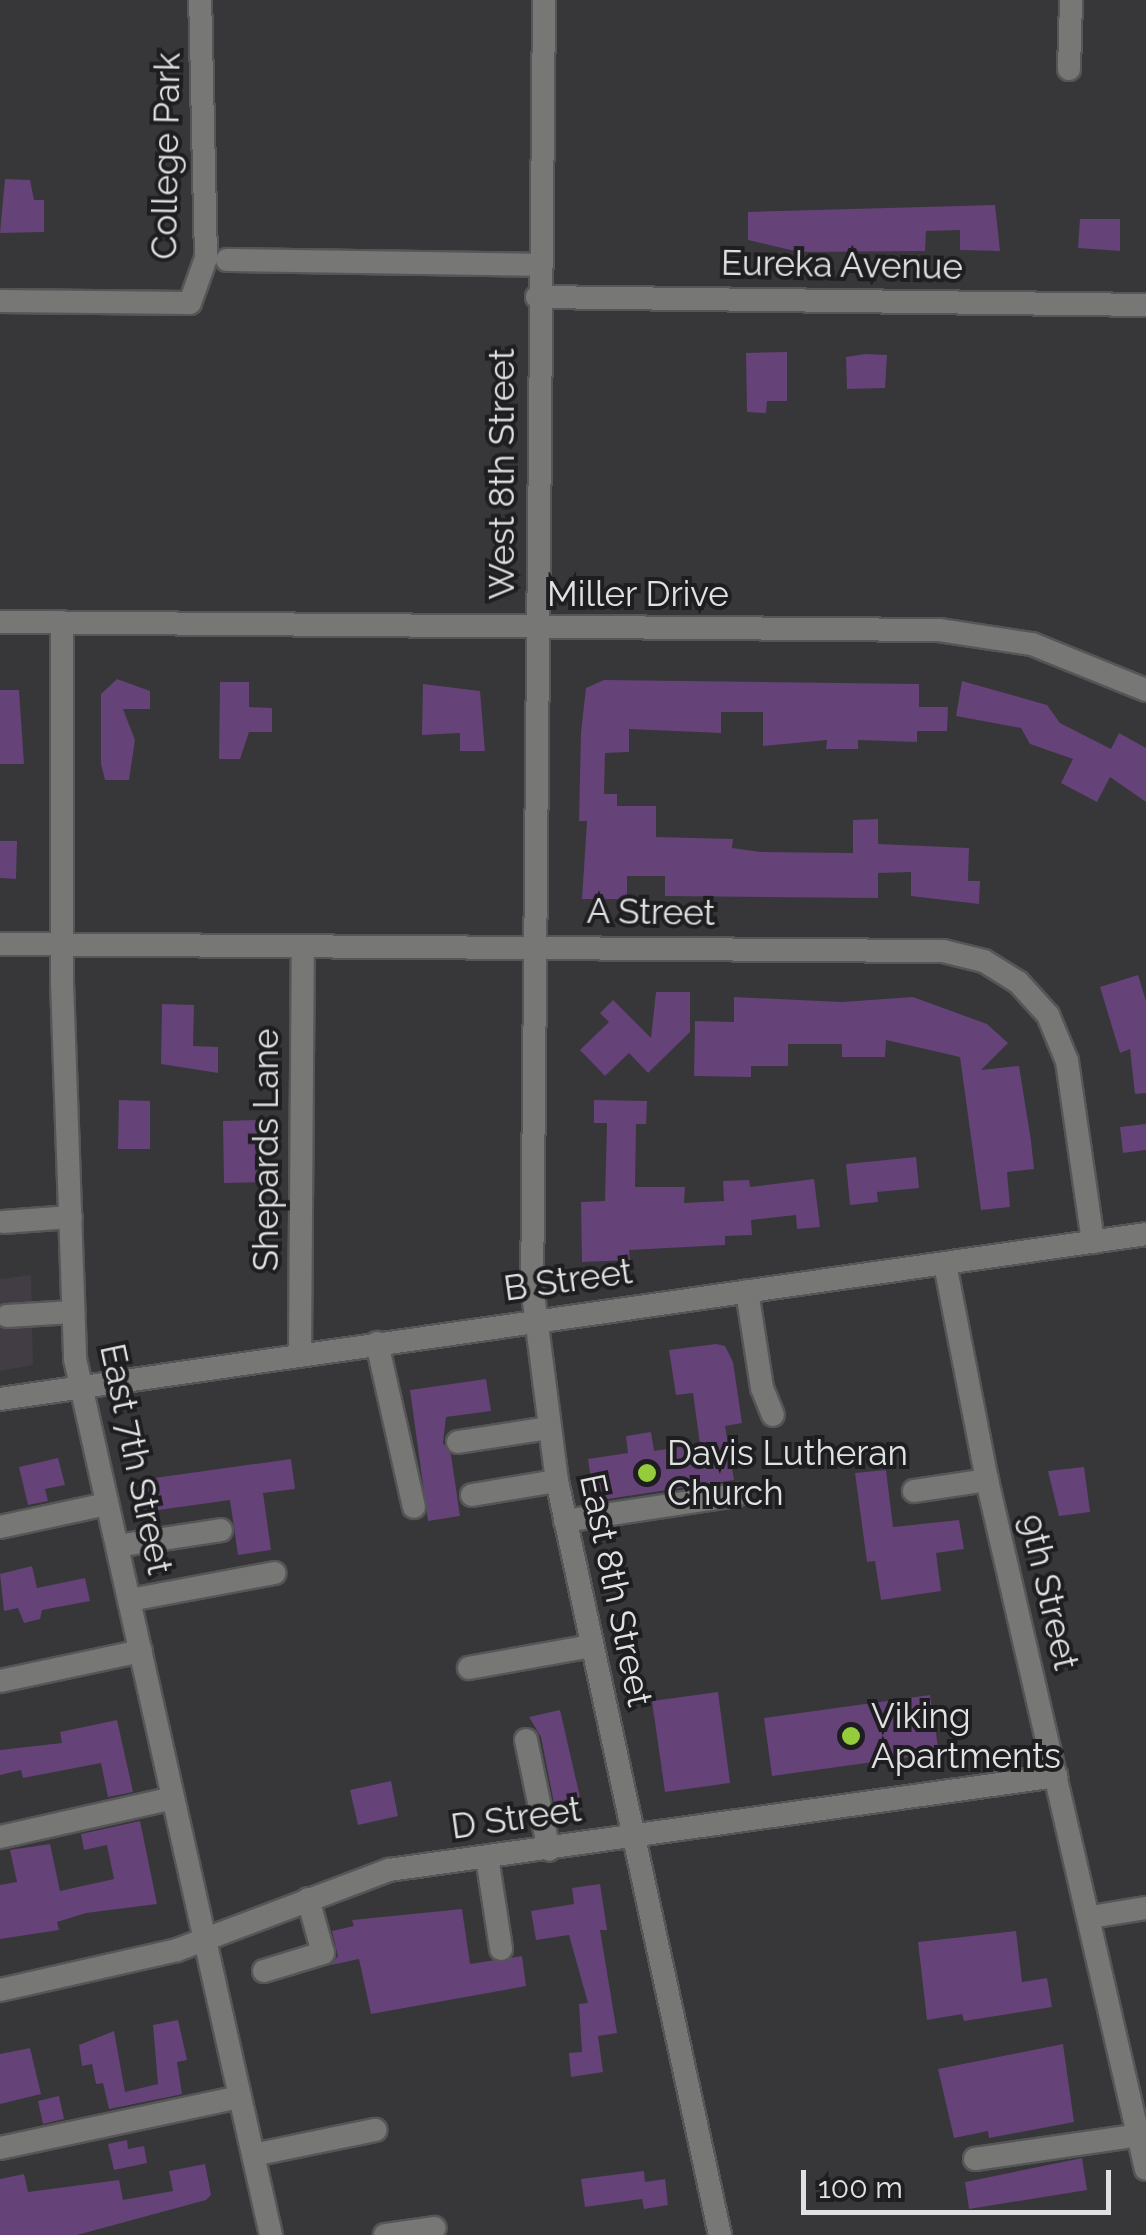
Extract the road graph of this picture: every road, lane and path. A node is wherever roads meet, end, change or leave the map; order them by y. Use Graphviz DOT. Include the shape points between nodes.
graph roads {
  1 [pos="200,0"];
  2 [pos="544,0"];
  3 [pos="1071,0"];
  4 [pos="1069,69"];
  5 [pos="228,260"];
  6 [pos="538,265"];
  7 [pos="537,297"];
  8 [pos="0,302"];
  9 [pos="1146,306"];
  10 [pos="0,622"];
  11 [pos="62,622"];
  12 [pos="537,629"];
  13 [pos="1146,690"];
  14 [pos="0,944"];
  15 [pos="62,945"];
  16 [pos="303,947"];
  17 [pos="533,948"];
  18 [pos="71,1218"];
  19 [pos="3,1222"];
  20 [pos="1146,1234"];
  21 [pos="1093,1242"];
  22 [pos="944,1264"];
  23 [pos="748,1290"];
  24 [pos="73,1312"];
  25 [pos="7,1316"];
  26 [pos="535,1319"];
  27 [pos="377,1343"];
  28 [pos="300,1353"];
  29 [pos="79,1386"];
  30 [pos="0,1399"];
  31 [pos="773,1415"];
  32 [pos="548,1428"];
  33 [pos="458,1442"];
  34 [pos="987,1480"];
  35 [pos="557,1481"];
  36 [pos="914,1491"];
  37 [pos="472,1495"];
  38 [pos="736,1495"];
  39 [pos="106,1504"];
  40 [pos="414,1508"];
  41 [pos="566,1521"];
  42 [pos="0,1527"];
  43 [pos="220,1530"];
  44 [pos="117,1546"];
  45 [pos="274,1573"];
  46 [pos="130,1600"];
  47 [pos="591,1646"];
  48 [pos="141,1650"];
  49 [pos="470,1668"];
  50 [pos="0,1680"];
  51 [pos="526,1740"];
  52 [pos="1056,1776"];
  53 [pos="173,1798"];
  54 [pos="0,1836"];
  55 [pos="632,1838"];
  56 [pos="549,1850"];
  57 [pos="487,1858"];
  58 [pos="308,1899"];
  59 [pos="1146,1908"];
  60 [pos="1090,1916"];
  61 [pos="206,1940"];
  62 [pos="500,1949"];
  63 [pos="264,1971"];
  64 [pos="0,1990"];
  65 [pos="240,2098"];
  66 [pos="375,2130"];
  67 [pos="1138,2134"];
  68 [pos="0,2148"];
  69 [pos="253,2156"];
  70 [pos="975,2159"];
  71 [pos="1146,2169"];
  72 [pos="435,2228"];
  73 [pos="271,2235"];
  74 [pos="386,2235"];
  75 [pos="720,2235"];
  1 -- 8 [label="street, College Park" via="206,258 190,303"];
  2 -- 6 [label="street, West 8th Street"];
  3 -- 4 [label="street"];
  5 -- 6 [label="street"];
  6 -- 7 [label="street, West 8th Street"];
  7 -- 9 [label="street, Eureka Avenue"];
  7 -- 12 [label="street, West 8th Street"];
  10 -- 11 [label="street, Miller Drive"];
  11 -- 12 [label="street, Miller Drive"];
  11 -- 15 [label="street, East 7th Street"];
  12 -- 13 [label="street, Miller Drive" via="939,630 1032,644"];
  12 -- 17 [label="street, West 8th Street"];
  14 -- 15 [label="street, A Street"];
  15 -- 16 [label="street, A Street"];
  15 -- 18 [label="street, East 7th Street"];
  16 -- 17 [label="street, A Street"];
  16 -- 28 [label="street, Shepards Lane"];
  17 -- 21 [label="street, A Street" via="943,950 984,961 1018,982 1048,1015 1067,1062"];
  17 -- 26 [label="street, East 8th Street"];
  18 -- 19 [label="street"];
  18 -- 24 [label="street, East 7th Street"];
  20 -- 21 [label="street, B Street"];
  21 -- 22 [label="street, B Street"];
  22 -- 23 [label="street, B Street"];
  22 -- 34 [label="street, 9th Street"];
  23 -- 26 [label="street, B Street"];
  23 -- 31 [label="street" via="762,1388"];
  24 -- 25 [label="street"];
  24 -- 29 [label="street, East 7th Street"];
  26 -- 27 [label="street, B Street"];
  26 -- 32 [label="street, East 8th Street"];
  27 -- 28 [label="street, B Street"];
  27 -- 40 [label="street"];
  28 -- 29 [label="street, B Street"];
  29 -- 30 [label="street, B Street"];
  29 -- 39 [label="street, East 7th Street"];
  32 -- 33 [label="street"];
  32 -- 35 [label="street, East 8th Street"];
  34 -- 36 [label="street"];
  34 -- 52 [label="street, 9th Street"];
  35 -- 37 [label="street"];
  35 -- 41 [label="street, East 8th Street"];
  38 -- 41 [label="street"];
  39 -- 42 [label="street"];
  39 -- 44 [label="street, East 7th Street"];
  41 -- 47 [label="street, East 8th Street"];
  43 -- 44 [label="street"];
  44 -- 46 [label="street, East 7th Street"];
  45 -- 46 [label="street"];
  46 -- 48 [label="street, East 7th Street"];
  47 -- 49 [label="street"];
  47 -- 55 [label="street, East 8th Street"];
  48 -- 50 [label="street"];
  48 -- 53 [label="street, East 7th Street"];
  51 -- 56 [label="street"];
  52 -- 55 [label="street, D Street"];
  52 -- 60 [label="street, 9th Street"];
  53 -- 54 [label="street"];
  53 -- 61 [label="street, East 7th Street"];
  55 -- 56 [label="street, D Street"];
  55 -- 75 [label="street, East 8th Street"];
  56 -- 57 [label="street, D Street"];
  57 -- 58 [label="street, D Street" via="364,1875"];
  57 -- 62 [label="street"];
  58 -- 61 [label="street, D Street"];
  58 -- 63 [label="street" via="323,1952"];
  59 -- 60 [label="street"];
  60 -- 67 [label="street, 9th Street"];
  61 -- 64 [label="street, D Street"];
  61 -- 65 [label="street, East 7th Street"];
  65 -- 68 [label="street"];
  65 -- 69 [label="street, East 7th Street"];
  66 -- 69 [label="street"];
  67 -- 70 [label="street"];
  67 -- 71 [label="street, 9th Street"];
  69 -- 73 [label="street, East 7th Street"];
  72 -- 74 [label="street"];
}
